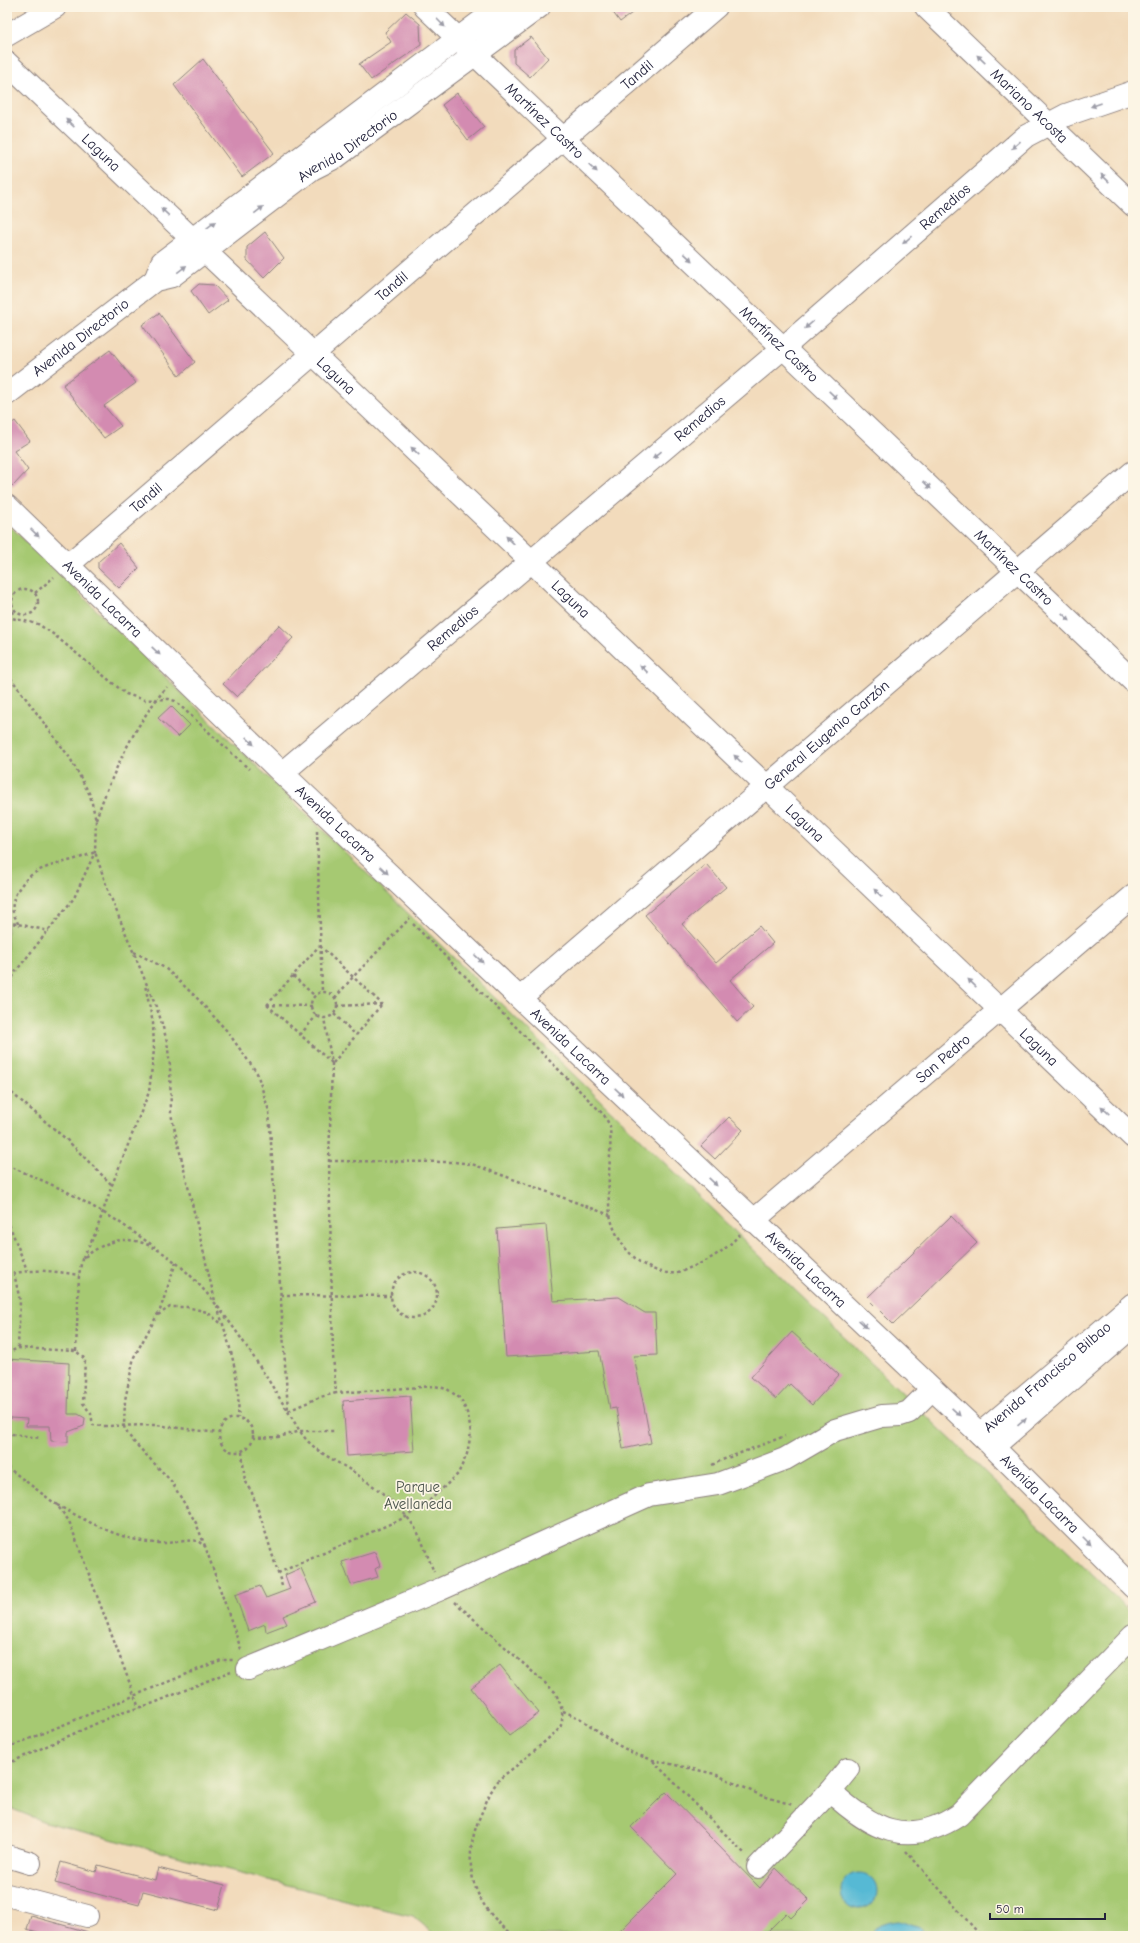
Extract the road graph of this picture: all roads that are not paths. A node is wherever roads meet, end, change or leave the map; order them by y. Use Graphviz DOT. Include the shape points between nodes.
graph roads {
  1 [pos="55,7"];
  2 [pos="425,7"];
  3 [pos="500,7"];
  4 [pos="517,7"];
  5 [pos="539,7"];
  6 [pos="716,7"];
  7 [pos="926,7"];
  8 [pos="7,34"];
  9 [pos="465,47"];
  10 [pos="7,63"];
  11 [pos="1133,92"];
  12 [pos="1048,124"];
  13 [pos="563,139"];
  14 [pos="1133,205"];
  15 [pos="199,245"];
  16 [pos="783,348"];
  17 [pos="313,353"];
  18 [pos="7,394"];
  19 [pos="1133,472"];
  20 [pos="7,506"];
  21 [pos="531,561"];
  22 [pos="68,565"];
  23 [pos="1018,570"];
  24 [pos="1133,681"];
  25 [pos="282,773"];
  26 [pos="766,786"];
  27 [pos="1133,896"];
  28 [pos="520,998"];
  29 [pos="1000,1010"];
  30 [pos="1133,1137"];
  31 [pos="753,1220"];
  32 [pos="1133,1304"];
  33 [pos="1133,1326"];
  34 [pos="932,1389"];
  35 [pos="986,1441"];
  36 [pos="1133,1587"];
  37 [pos="1133,1636"];
  38 [pos="247,1667"];
  39 [pos="848,1769"];
  40 [pos="830,1791"];
  41 [pos="758,1867"];
  42 [pos="7,1895"];
  43 [pos="87,1916"];
  1 -- 8 [label="street"];
  2 -- 9 [label="street, Martínez Castro, one-way"];
  3 -- 9 [label="street, Avenida Directorio"];
  4 -- 9 [label="street"];
  5 -- 9 [label="street, Avenida Directorio"];
  6 -- 13 [label="street, Tandil"];
  12 -- 7 [label="street, Mariano Acosta, one-way"];
  9 -- 13 [label="street, Martínez Castro"];
  15 -- 9 [label="street, Avenida Directorio, one-way"];
  15 -- 9 [label="street, Avenida Directorio, one-way" via="312,169 336,157"];
  15 -- 10 [label="street, Laguna, one-way"];
  11 -- 12 [label="street, Remedios, one-way" via="1066,115"];
  14 -- 12 [label="street, Mariano Acosta, one-way"];
  12 -- 16 [label="street, Remedios, one-way" via="1026,136"];
  13 -- 16 [label="street, Martínez Castro, one-way"];
  13 -- 17 [label="street, Tandil"];
  15 -- 17 [label="street, Laguna"];
  18 -- 15 [label="street, Avenida Directorio, one-way" via="155,280 162,262"];
  16 -- 21 [label="street, Remedios, one-way"];
  16 -- 23 [label="street, Martínez Castro, one-way"];
  21 -- 17 [label="street, Laguna, one-way"];
  17 -- 22 [label="street, Tandil"];
  19 -- 23 [label="street, General Eugenio Garzón"];
  20 -- 22 [label="street, Avenida Lacarra, one-way"];
  21 -- 25 [label="street, Remedios"];
  26 -- 21 [label="street, Laguna, one-way"];
  22 -- 25 [label="street, Avenida Lacarra, one-way"];
  23 -- 24 [label="street, Martínez Castro, one-way"];
  23 -- 26 [label="street, General Eugenio Garzón"];
  25 -- 28 [label="street, Avenida Lacarra, one-way" via="314,803 415,913"];
  26 -- 28 [label="street, General Eugenio Garzón"];
  29 -- 26 [label="street, Laguna, one-way"];
  27 -- 29 [label="street, San Pedro"];
  28 -- 31 [label="street, Avenida Lacarra, one-way"];
  30 -- 29 [label="street, Laguna, one-way"];
  29 -- 31 [label="street, San Pedro"];
  31 -- 34 [label="street, Avenida Lacarra, one-way"];
  32 -- 35 [label="street, Avenida Francisco Bilbao"];
  35 -- 33 [label="street, Avenida Francisco Bilbao, one-way"];
  34 -- 35 [label="street, Avenida Lacarra, one-way"];
  34 -- 38 [label="street" via="909,1412 882,1416 835,1430 785,1459 718,1484 649,1495 441,1589"];
  35 -- 36 [label="street, Avenida Lacarra, one-way"];
  37 -- 40 [label="street" via="959,1816 946,1824 916,1834 887,1829 850,1810"];
  39 -- 40 [label="street"];
  40 -- 41 [label="street"];
  42 -- 43 [label="street"];
}
